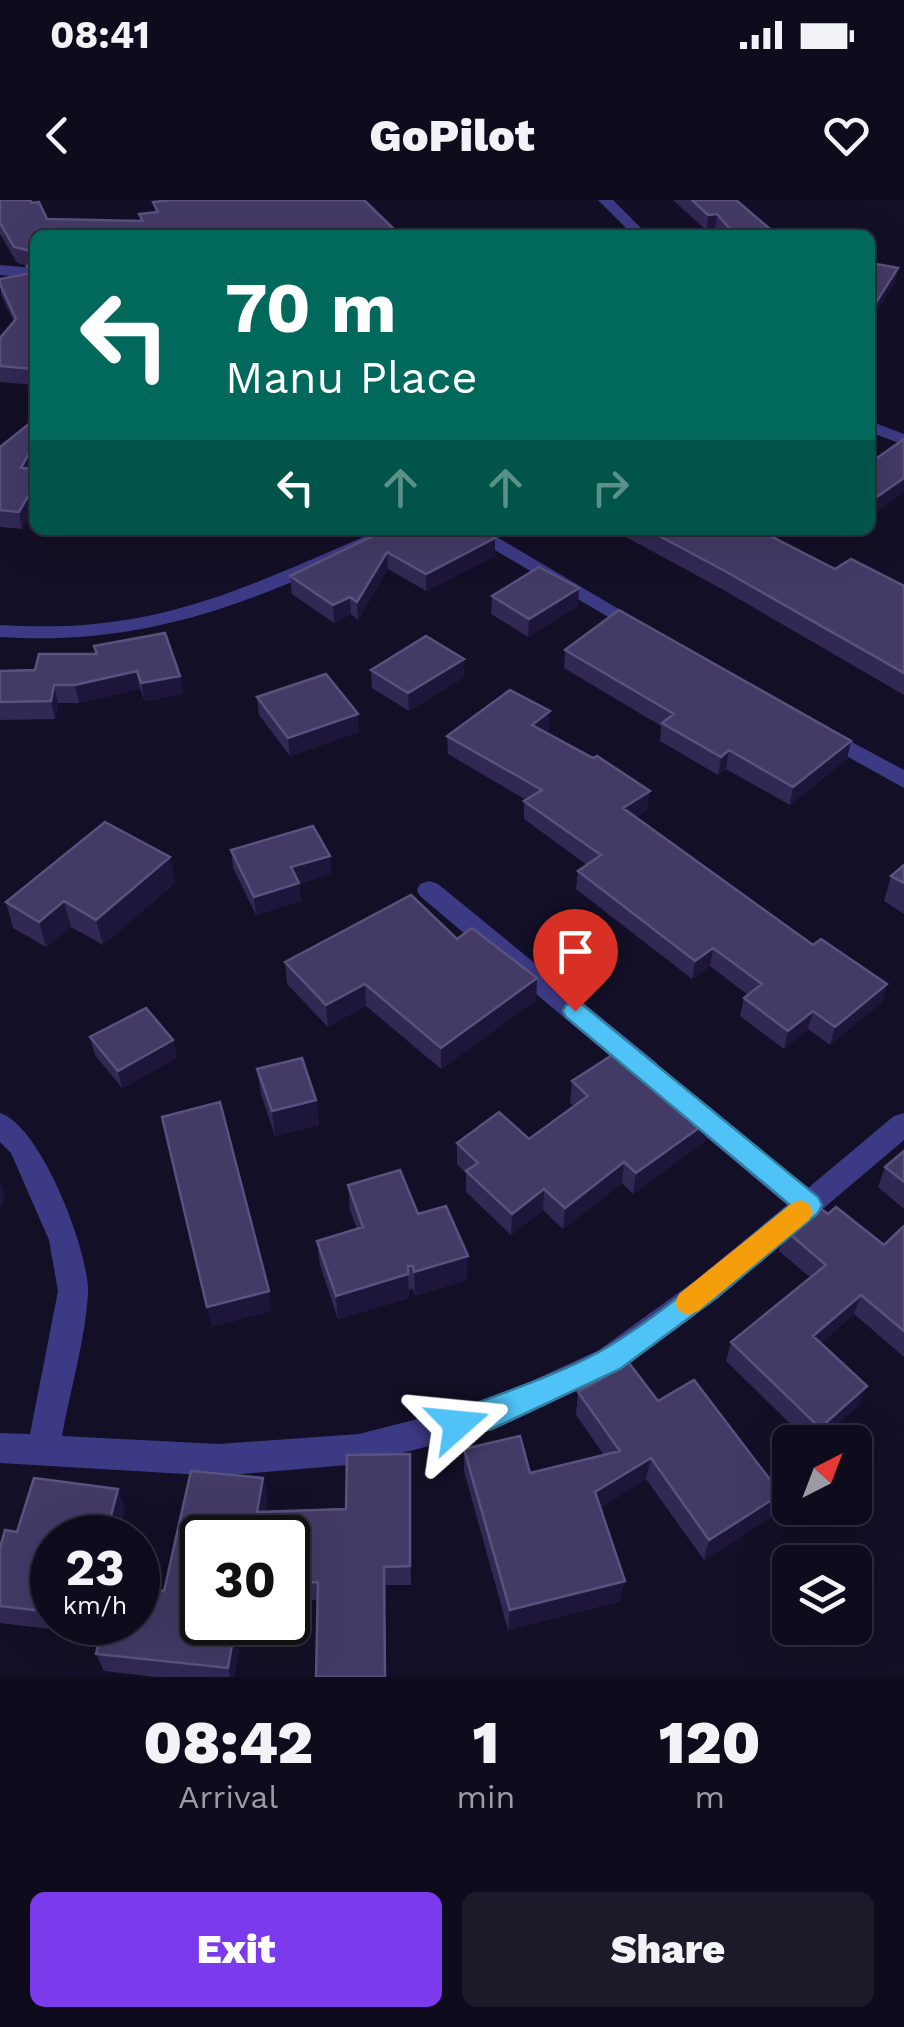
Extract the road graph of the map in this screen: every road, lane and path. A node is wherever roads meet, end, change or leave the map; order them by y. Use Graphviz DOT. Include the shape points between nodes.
graph roads {
  1 [pos="605,200"];
  2 [pos="636,230"];
  3 [pos="0,270"];
  4 [pos="30,273"];
  5 [pos="875,428"];
  6 [pos="904,440"];
  7 [pos="384,535"];
  8 [pos="480,535"];
  9 [pos="0,631"];
  10 [pos="662,640"];
  11 [pos="800,720"];
  12 [pos="904,780"];
  13 [pos="428,890"];
  14 [pos="0,1124"];
  15 [pos="904,1124"];
  16 [pos="808,1205"];
  17 [pos="0,1448"];
  18 [pos="42,1452"];
  1 -- 2 [label="street"];
  3 -- 4 [label="street"];
  5 -- 6 [label="street"];
  7 -- 9 [label="street" via="161,622 107,632"];
  8 -- 10 [label="street"];
  11 -- 12 [label="street"];
  13 -- 16 [label="street"];
  14 -- 18 [label="street" via="22,1146 64,1240 73,1291"];
  15 -- 16 [label="street"];
  16 -- 18 [label="street" via="610,1360 492,1415 359,1449 220,1460"];
  17 -- 18 [label="street"];
}
